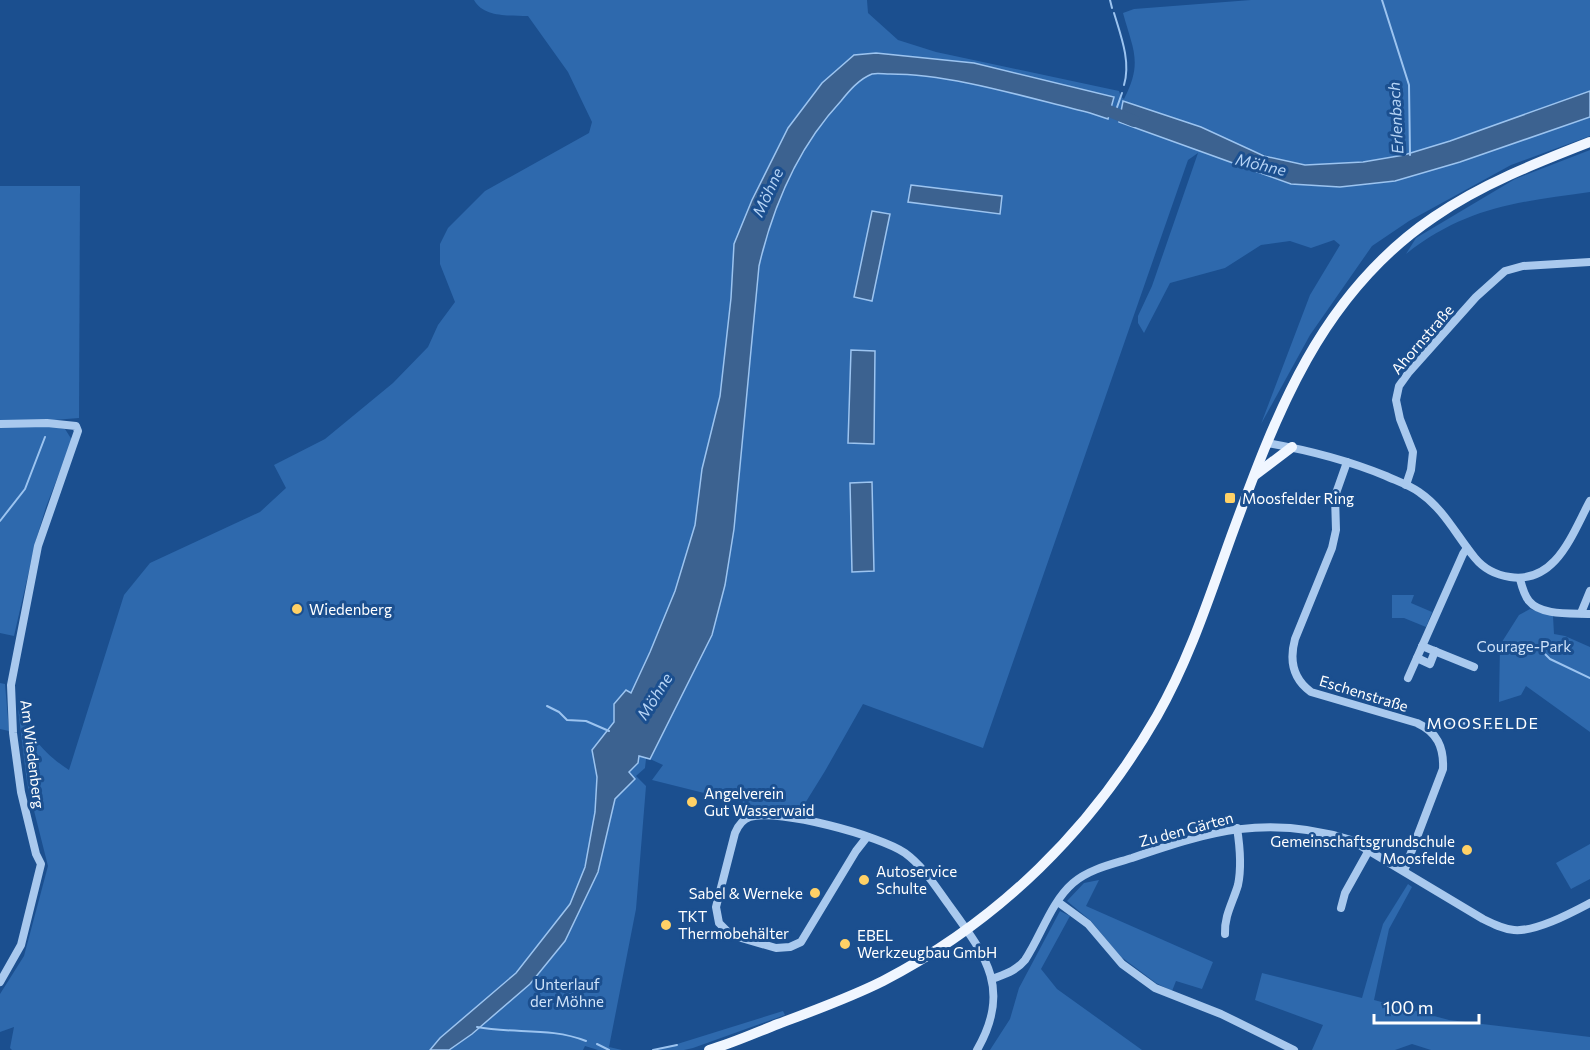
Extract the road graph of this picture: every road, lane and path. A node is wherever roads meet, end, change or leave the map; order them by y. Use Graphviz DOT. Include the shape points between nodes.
graph roads {
  1 [pos="1590,142"];
  2 [pos="1590,262"];
  3 [pos="0,424"];
  4 [pos="1266,443"];
  5 [pos="1292,447"];
  6 [pos="1347,462"];
  7 [pos="1254,475"];
  8 [pos="1406,484"];
  9 [pos="1590,501"];
  10 [pos="1467,548"];
  11 [pos="1520,579"];
  12 [pos="1590,591"];
  13 [pos="1585,614"];
  14 [pos="1422,645"];
  15 [pos="1435,651"];
  16 [pos="1417,658"];
  17 [pos="1474,667"];
  18 [pos="1408,678"];
  19 [pos="1492,725"];
  20 [pos="1427,727"];
  21 [pos="1237,828"];
  22 [pos="867,837"];
  23 [pos="1369,850"];
  24 [pos="1404,871"];
  25 [pos="1058,902"];
  26 [pos="1590,903"];
  27 [pos="1341,908"];
  28 [pos="967,929"];
  29 [pos="1225,934"];
  30 [pos="992,979"];
  31 [pos="0,982"];
  32 [pos="709,1050"];
  33 [pos="978,1050"];
  34 [pos="1294,1050"];
  1 -- 4 [label="main road" via="1471,194 1434,216 1388,252 1328,322"];
  2 -- 8 [label="street, Ahornstraße" via="1523,266 1505,271 1476,297 1409,372 1399,386 1396,400 1413,452"];
  3 -- 31 [label="street, Am Wiedenberg" via="65,424 76,426 78,431 38,546 11,685 21,792 40,864 21,945"];
  4 -- 5 [label="street"];
  4 -- 7 [label="main road"];
  5 -- 6 [label="street"];
  5 -- 7 [label="main road"];
  6 -- 8 [label="street"];
  6 -- 20 [label="street, Eschenstraße" via="1335,496 1335,540 1295,639 1293,669 1311,692"];
  7 -- 28 [label="main road" via="1183,662 1127,764 1044,865"];
  8 -- 10 [label="street" via="1440,509"];
  9 -- 11 [label="street" via="1556,562 1540,573"];
  10 -- 11 [label="street" via="1488,570"];
  10 -- 14 [label="street"];
  11 -- 13 [label="street" via="1534,606"];
  12 -- 13 [label="street"];
  14 -- 15 [label="street"];
  14 -- 16 [label="street"];
  15 -- 16 [label="street" via="1430,663"];
  15 -- 17 [label="street"];
  16 -- 18 [label="street"];
  19 -- 20 [label="street"];
  20 -- 24 [label="street" via="1440,745 1443,769"];
  21 -- 23 [label="street, Zu den Gärten" via="1309,829 1351,840"];
  21 -- 25 [label="street, Zu den Gärten" via="1185,840 1094,871 1074,882"];
  21 -- 29 [label="street" via="1240,868 1224,921"];
  22 -- 22 [label="street" via="806,819 751,816 738,826 716,907 723,930 776,948 790,947 804,939"];
  22 -- 28 [label="street" via="903,851 914,860"];
  23 -- 24 [label="street, Zu den Gärten"];
  23 -- 27 [label="street"];
  24 -- 26 [label="street, Zu den Gärten" via="1506,929 1525,930"];
  25 -- 30 [label="street, Zu den Gärten" via="1019,967"];
  25 -- 34 [label="street" via="1088,924 1122,964 1155,988 1221,1014"];
  28 -- 30 [label="street" via="986,960"];
  28 -- 32 [label="main road" via="880,982"];
  30 -- 33 [label="street" via="993,1014"];
}
